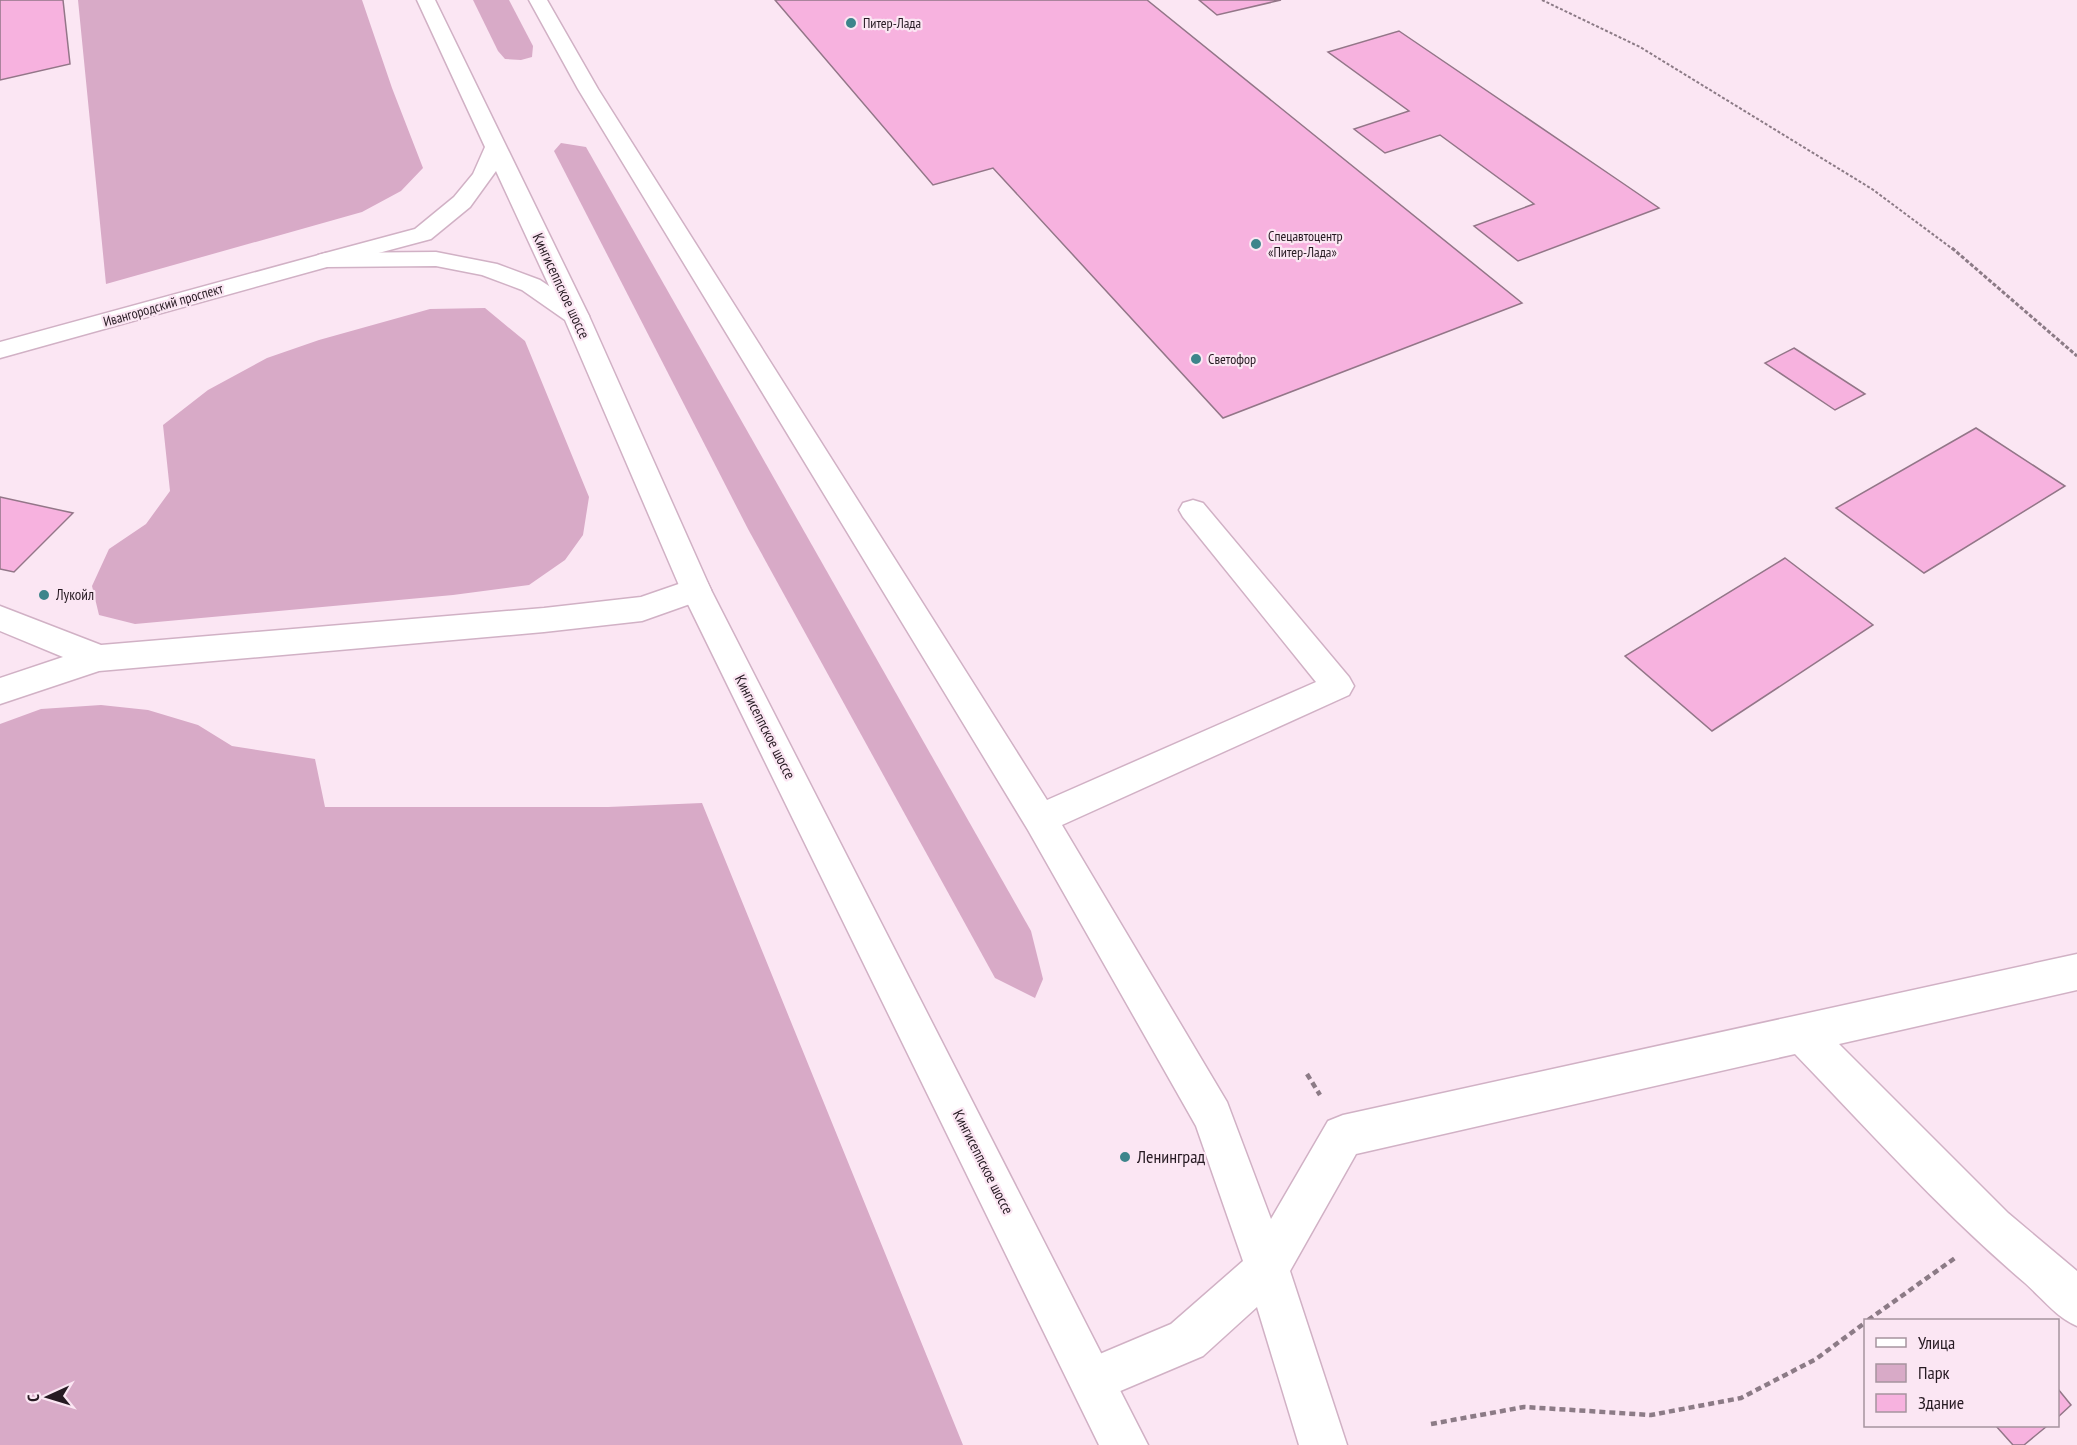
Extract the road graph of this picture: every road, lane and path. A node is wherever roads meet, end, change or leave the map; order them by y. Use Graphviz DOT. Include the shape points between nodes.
graph roads {
  1 [pos="426,0"];
  2 [pos="538,0"];
  3 [pos="1542,0"];
  4 [pos="496,146"];
  5 [pos="326,260"];
  6 [pos="576,316"];
  7 [pos="0,350"];
  8 [pos="2077,356"];
  9 [pos="1193,510"];
  10 [pos="696,590"];
  11 [pos="0,618"];
  12 [pos="99,658"];
  13 [pos="0,691"];
  14 [pos="1040,819"];
  15 [pos="2077,972"];
  16 [pos="1802,1034"];
  17 [pos="1993,1228"];
  18 [pos="1267,1268"];
  19 [pos="2077,1304"];
  20 [pos="1870,1319"];
  21 [pos="1864,1323"];
  22 [pos="1092,1380"];
  23 [pos="1431,1424"];
  24 [pos="1124,1445"];
  25 [pos="1323,1445"];
  1 -- 4 [label="main road, Кингисеппское шоссе"];
  2 -- 14 [label="main road" via="594,99"];
  3 -- 8 [label="path" via="1640,47 1872,189 1967,259"];
  4 -- 5 [label="main road, Ивангородский проспект" via="483,176 462,202 423,234"];
  4 -- 6 [label="main road, Кингисеппское шоссе"];
  5 -- 6 [label="main road, Ивангородский проспект" via="436,259 488,269 531,285"];
  5 -- 7 [label="main road, Ивангородский проспект"];
  6 -- 10 [label="main road, Кингисеппское шоссе"];
  9 -- 14 [label="main road" via="1338,686"];
  10 -- 12 [label="main road" via="642,609"];
  10 -- 22 [label="main road, Кингисеппское шоссе"];
  11 -- 12 [label="main road"];
  12 -- 13 [label="main road"];
  14 -- 18 [label="main road" via="1213,1116"];
  15 -- 16 [label="main road"];
  16 -- 17 [label="main road"];
  16 -- 18 [label="main road" via="1343,1136"];
  17 -- 19 [label="main road"];
  17 -- 20 [label="path"];
  18 -- 22 [label="main road" via="1187,1340"];
  18 -- 25 [label="main road"];
  21 -- 23 [label="path" via="1816,1359 1741,1398 1651,1415 1524,1407"];
  22 -- 24 [label="main road, Кингисеппское шоссе"];
}
